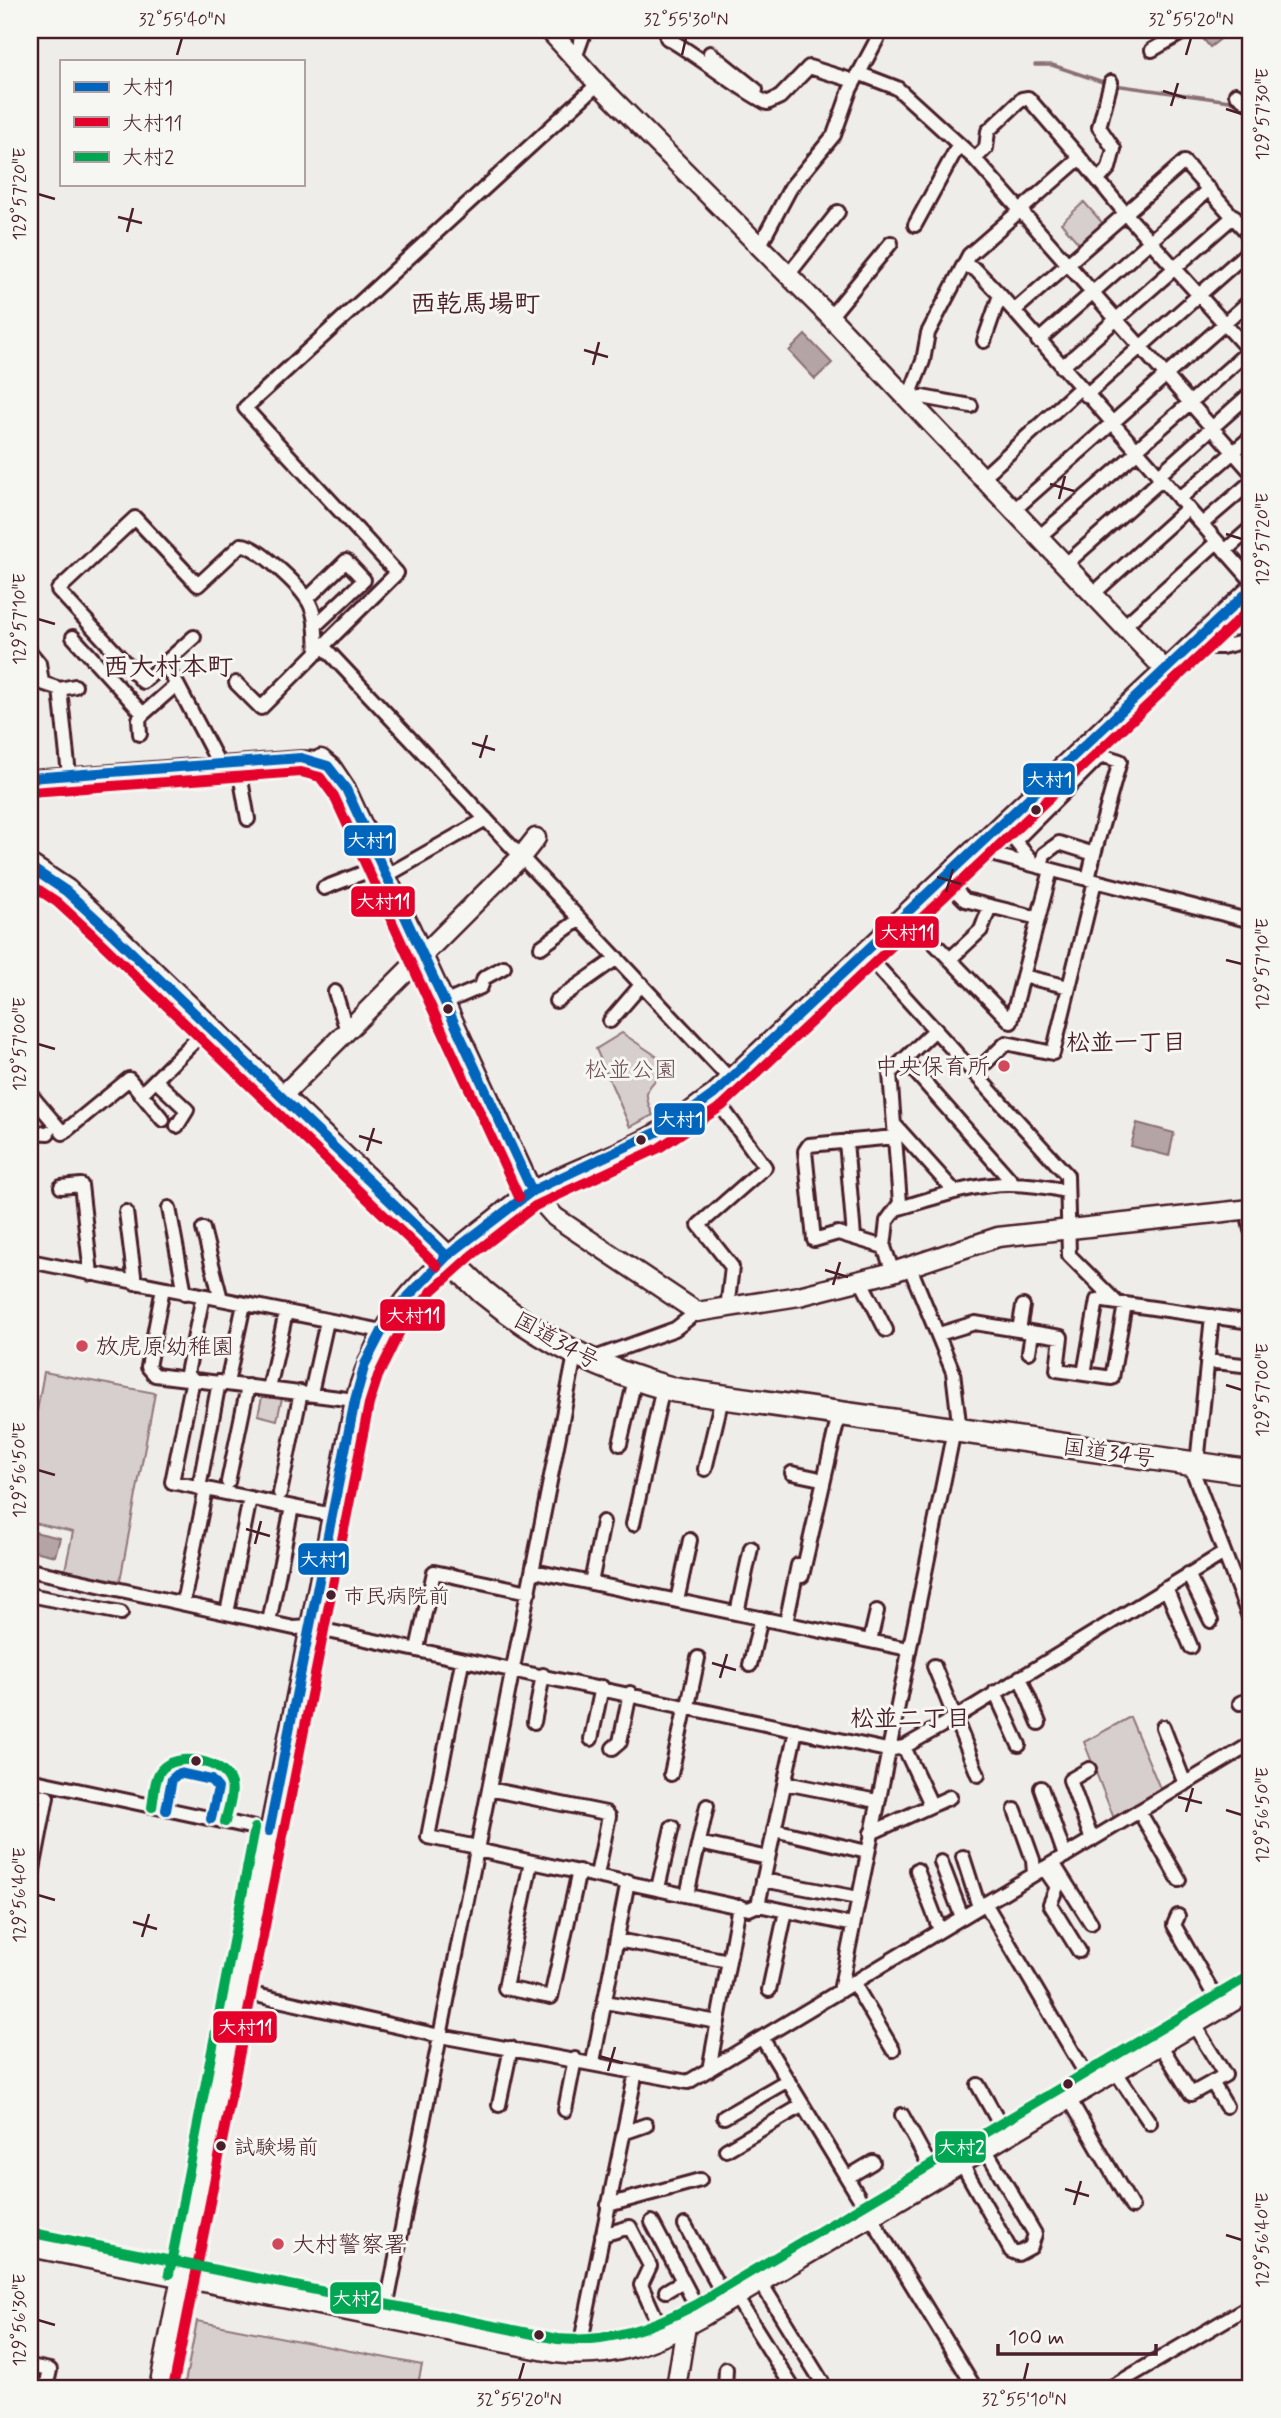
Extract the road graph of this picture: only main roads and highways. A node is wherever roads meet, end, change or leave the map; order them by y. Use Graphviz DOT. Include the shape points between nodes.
graph roads {
  1 [pos="30,867"];
  2 [pos="1251,1472"];
  1 -- 2 [label="highway, 国道34号" via="66,891 483,1292 514,1318 582,1357 635,1379 722,1398"];
}
